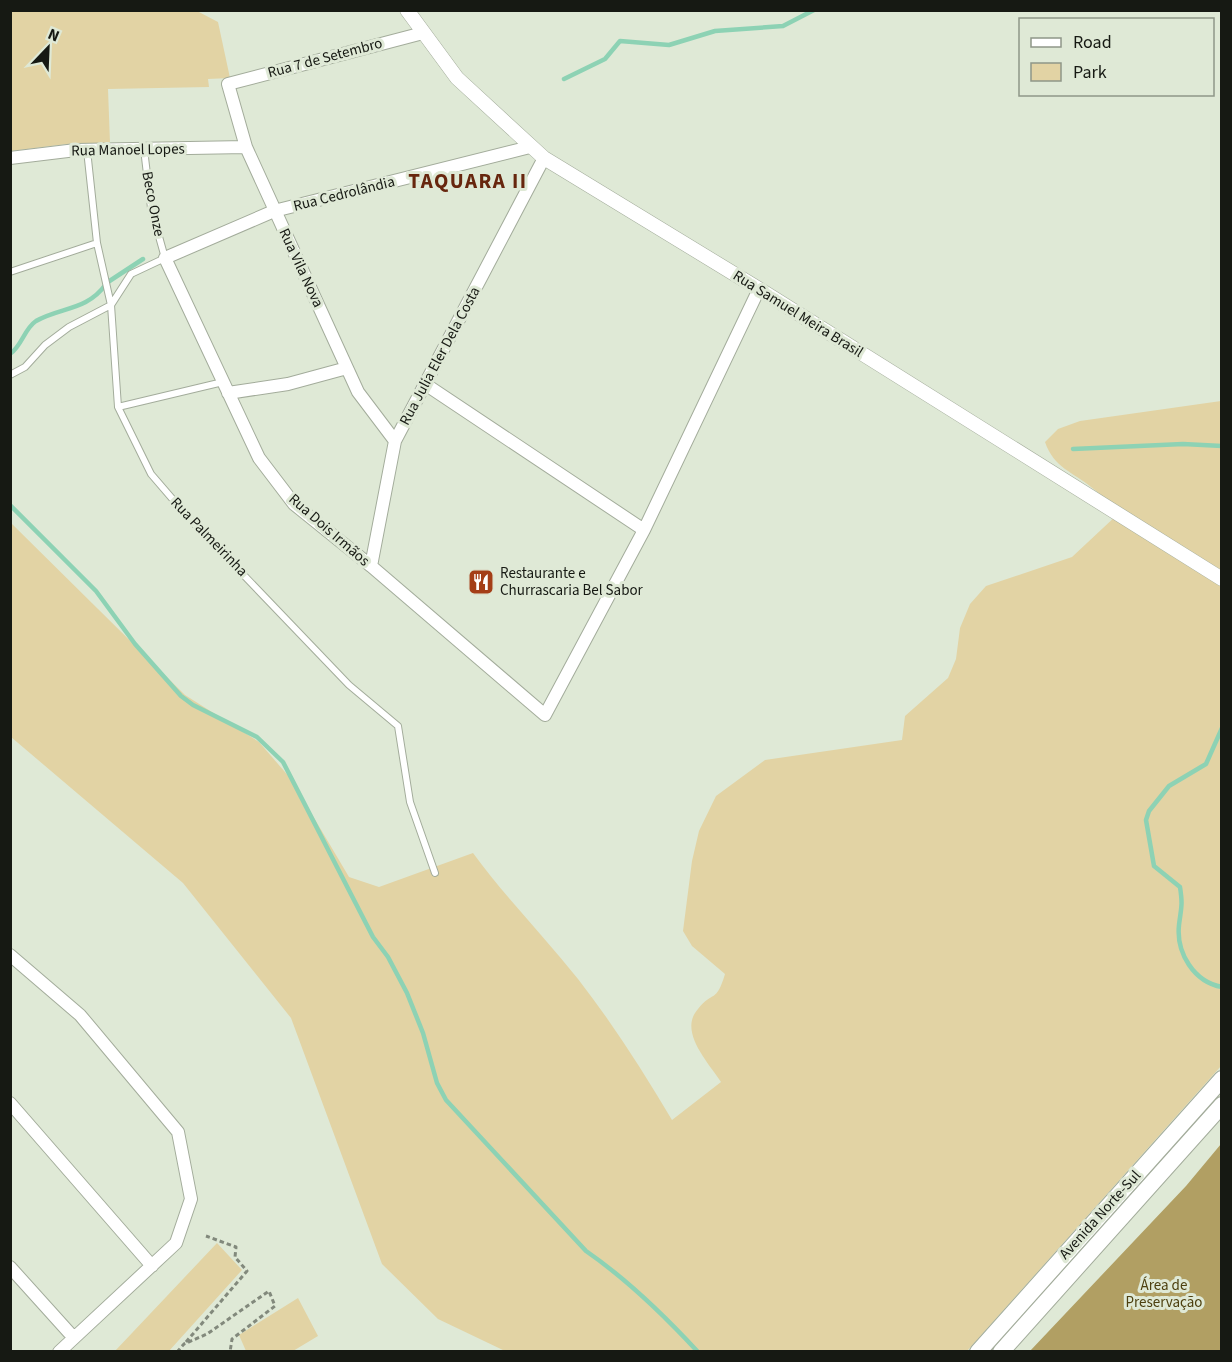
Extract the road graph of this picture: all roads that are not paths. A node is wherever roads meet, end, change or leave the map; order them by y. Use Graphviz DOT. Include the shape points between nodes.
graph roads {
  1 [pos="407,10"];
  2 [pos="423,33"];
  3 [pos="228,84"];
  4 [pos="246,147"];
  5 [pos="530,147"];
  6 [pos="144,149"];
  7 [pos="87,150"];
  8 [pos="10,158"];
  9 [pos="544,158"];
  10 [pos="274,211"];
  11 [pos="97,243"];
  12 [pos="165,258"];
  13 [pos="10,272"];
  14 [pos="759,289"];
  15 [pos="111,305"];
  16 [pos="347,368"];
  17 [pos="10,375"];
  18 [pos="425,384"];
  19 [pos="225,388"];
  20 [pos="118,407"];
  21 [pos="395,441"];
  22 [pos="644,530"];
  23 [pos="371,566"];
  24 [pos="1221,579"];
  25 [pos="435,873"];
  26 [pos="10,955"];
  27 [pos="1221,1079"];
  28 [pos="10,1103"];
  29 [pos="1221,1105"];
  30 [pos="152,1266"];
  31 [pos="10,1267"];
  32 [pos="74,1338"];
  33 [pos="59,1352"];
  34 [pos="978,1352"];
  35 [pos="1001,1352"];
  1 -- 2 [label="street, Rua Samuel Meira Brasil"];
  2 -- 3 [label="street, Rua 7 de Setembro"];
  2 -- 5 [label="street, Rua Samuel Meira Brasil" via="457,78"];
  3 -- 4 [label="street, Rua Vila Nova"];
  4 -- 6 [label="street, Rua Manoel Lopes"];
  4 -- 10 [label="street, Rua Vila Nova"];
  5 -- 9 [label="street, Rua Samuel Meira Brasil"];
  5 -- 10 [label="street, Rua Cedrolândia"];
  6 -- 7 [label="street, Rua Manoel Lopes"];
  6 -- 12 [label="lane, Beco Onze" via="151,208"];
  7 -- 8 [label="street, Rua Manoel Lopes"];
  7 -- 11 [label="lane, Rua Palmeirinha"];
  9 -- 14 [label="street, Rua Samuel Meira Brasil"];
  9 -- 18 [label="street, Rua Julia Eler Dela Costa"];
  10 -- 12 [label="street, Rua Cedrolândia"];
  10 -- 16 [label="street, Rua Vila Nova"];
  11 -- 13 [label="lane"];
  11 -- 15 [label="lane, Rua Palmeirinha"];
  12 -- 15 [label="lane" via="131,274"];
  12 -- 19 [label="street, Rua Dois Irmãos"];
  14 -- 22 [label="street"];
  14 -- 24 [label="street, Rua Samuel Meira Brasil"];
  15 -- 17 [label="lane" via="69,327 45,345 26,367"];
  15 -- 20 [label="lane, Rua Palmeirinha"];
  16 -- 19 [label="street" via="288,384"];
  16 -- 21 [label="street, Rua Vila Nova" via="358,392"];
  18 -- 21 [label="street, Rua Julia Eler Dela Costa"];
  18 -- 22 [label="street"];
  19 -- 20 [label="lane"];
  19 -- 23 [label="street, Rua Dois Irmãos" via="259,458 294,504"];
  20 -- 25 [label="lane, Rua Palmeirinha" via="151,474 188,517 349,685 398,726 410,802"];
  21 -- 23 [label="street, Rua Julia Eler Dela Costa"];
  22 -- 23 [label="street, Rua Dois Irmãos" via="545,716"];
  26 -- 30 [label="street" via="80,1015 178,1132 191,1199 176,1244"];
  27 -- 34 [label="main road, Avenida Norte-Sul"];
  28 -- 30 [label="street"];
  29 -- 35 [label="main road, Avenida Norte-Sul"];
  30 -- 32 [label="street"];
  31 -- 32 [label="street"];
  32 -- 33 [label="street"];
}
